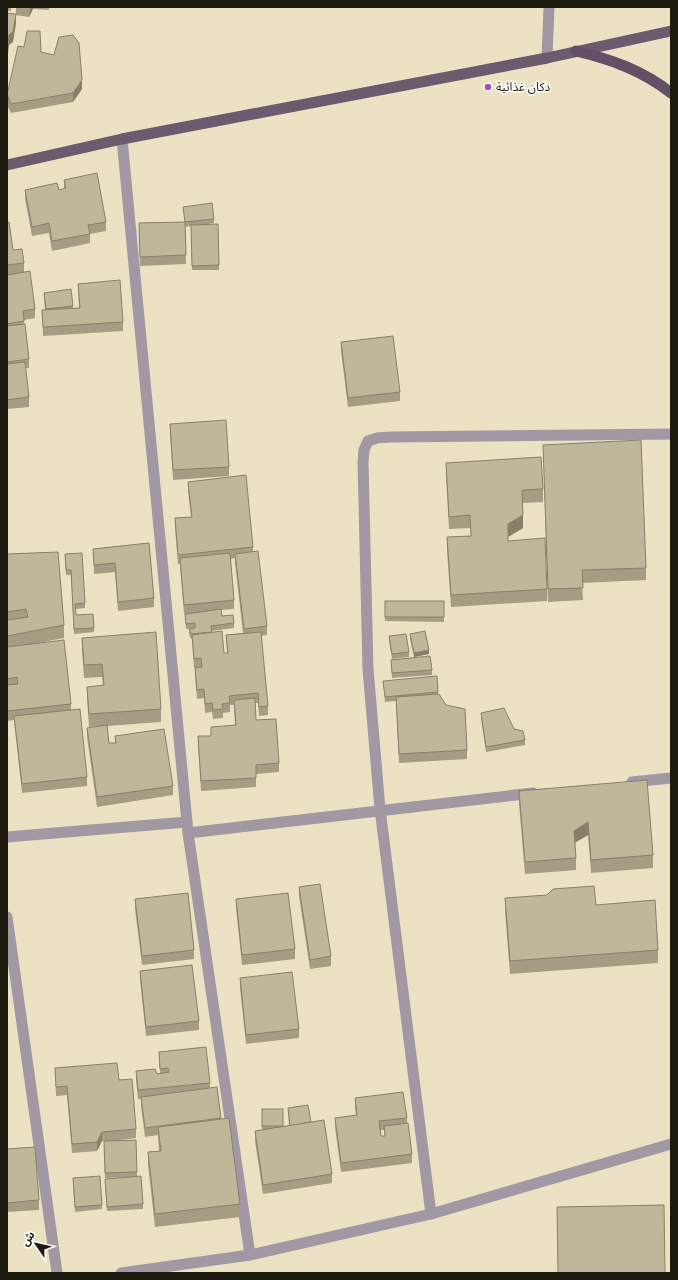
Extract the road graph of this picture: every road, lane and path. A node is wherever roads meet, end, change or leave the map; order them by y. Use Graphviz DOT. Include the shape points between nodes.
graph roads {
  1 [pos="549,7"];
  2 [pos="671,31"];
  3 [pos="576,51"];
  4 [pos="547,58"];
  5 [pos="671,93"];
  6 [pos="122,139"];
  7 [pos="7,165"];
  8 [pos="671,434"];
  9 [pos="671,778"];
  10 [pos="624,783"];
  11 [pos="545,792"];
  12 [pos="380,809"];
  13 [pos="188,828"];
  14 [pos="7,837"];
  15 [pos="7,917"];
  16 [pos="671,1144"];
  17 [pos="431,1214"];
  18 [pos="250,1255"];
  19 [pos="57,1273"];
  20 [pos="128,1273"];
  1 -- 4 [label="street"];
  2 -- 3 [label="main road"];
  3 -- 4 [label="main road"];
  3 -- 5 [label="highway" via="606,58 635,70"];
  4 -- 6 [label="main road"];
  6 -- 7 [label="main road"];
  6 -- 13 [label="street"];
  8 -- 12 [label="street" via="390,437 368,441 363,462 368,669"];
  9 -- 10 [label="street"];
  11 -- 12 [label="street"];
  12 -- 13 [label="street"];
  12 -- 17 [label="street"];
  13 -- 14 [label="street"];
  13 -- 18 [label="street"];
  15 -- 19 [label="street"];
  16 -- 17 [label="street"];
  17 -- 18 [label="street"];
  18 -- 20 [label="street"];
}
